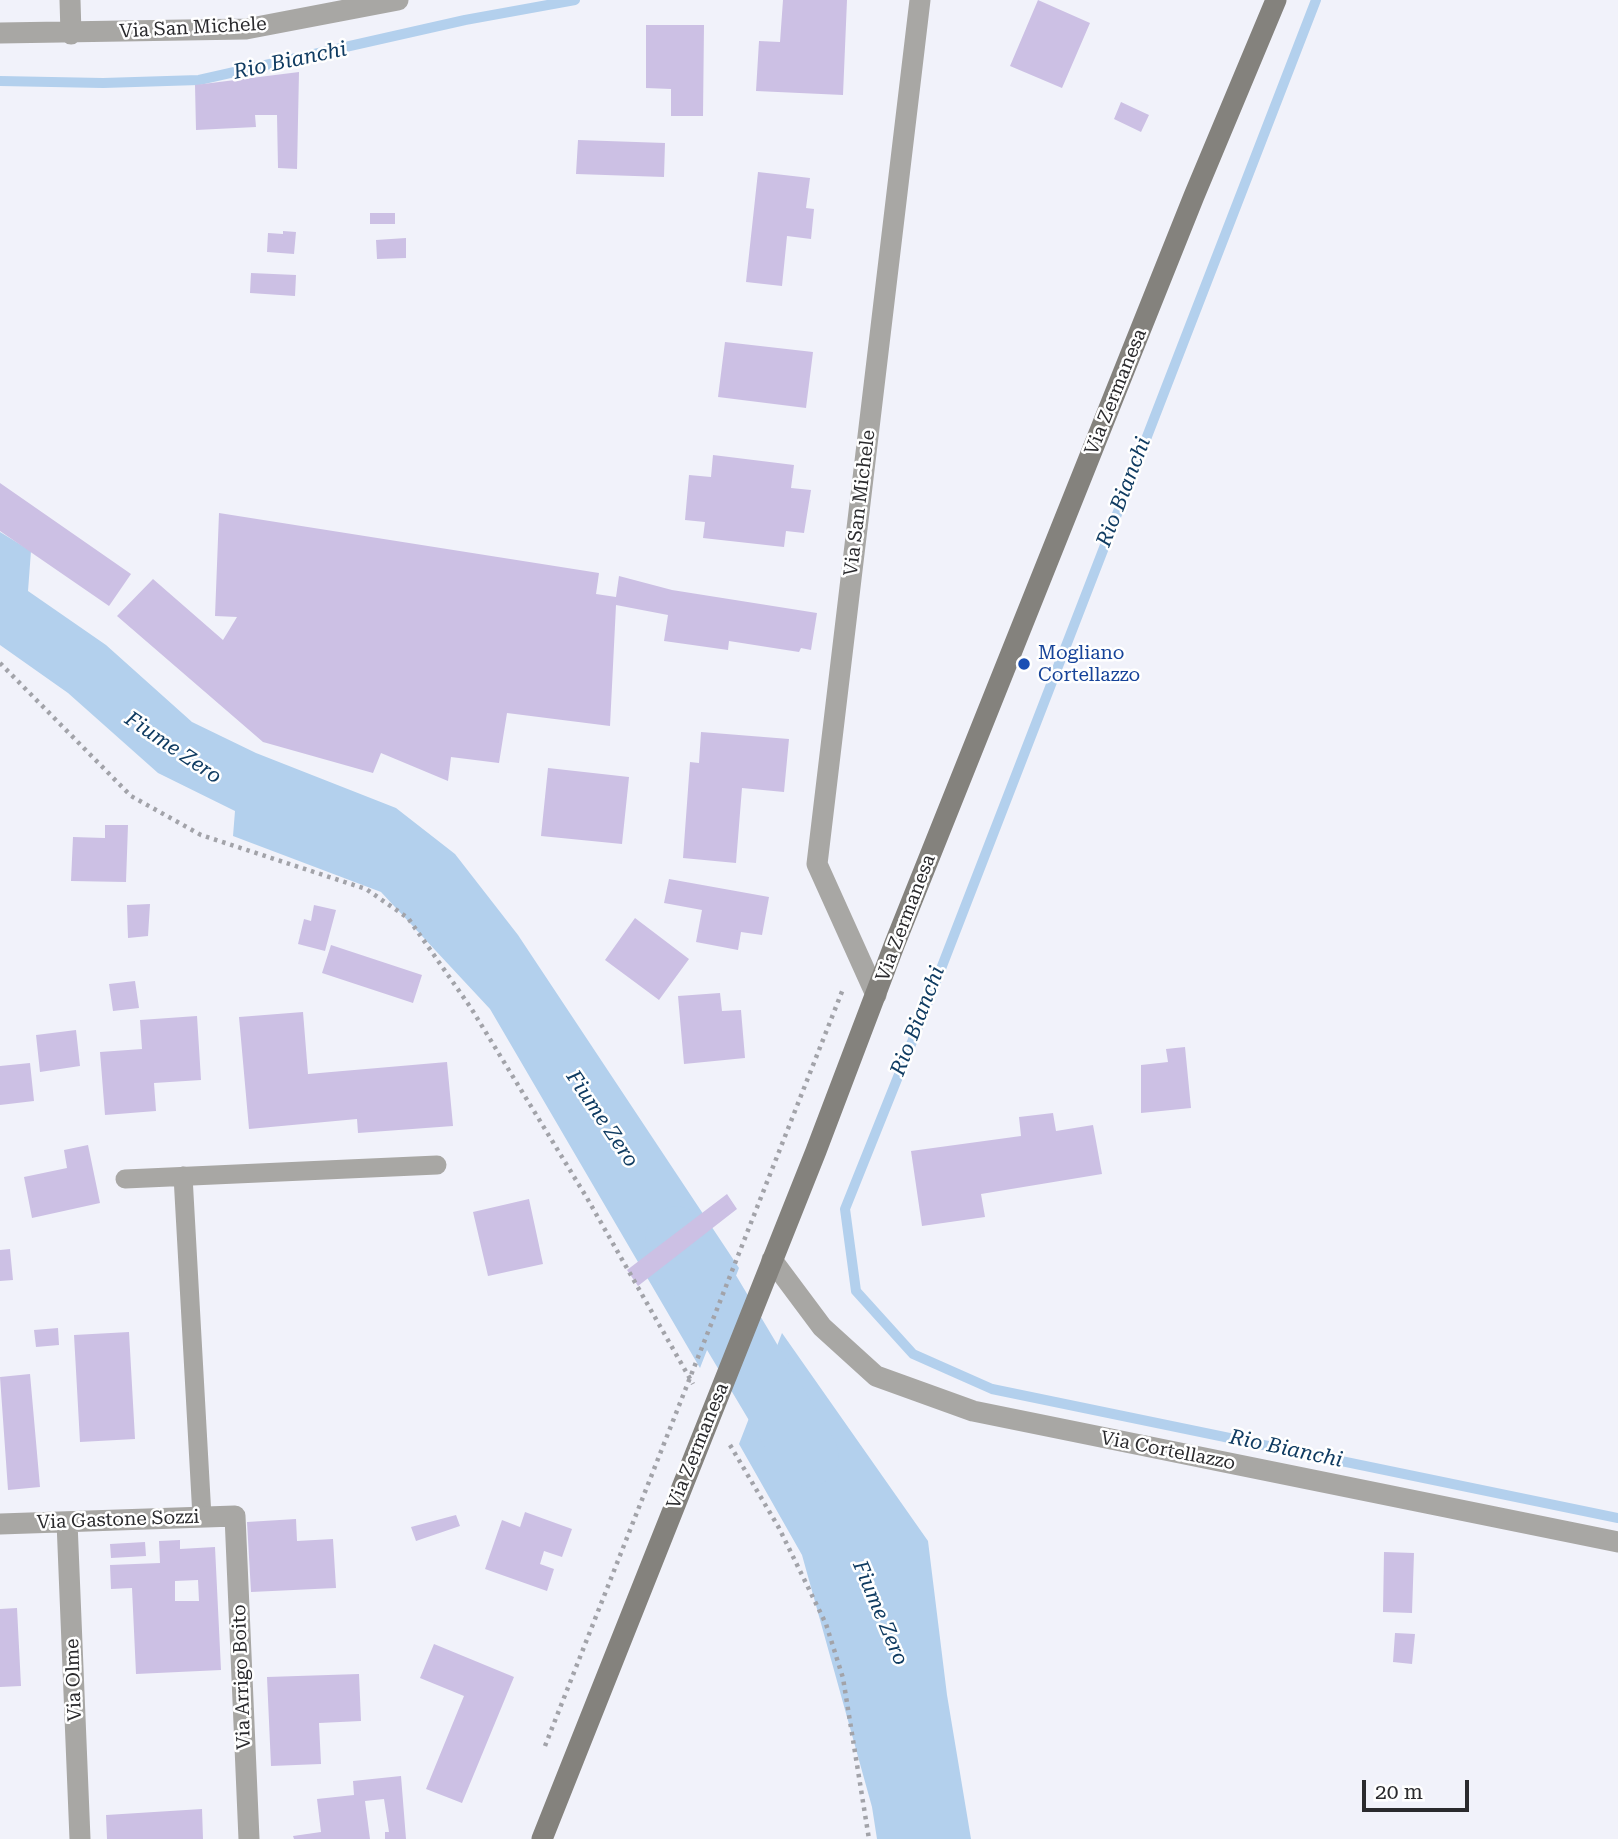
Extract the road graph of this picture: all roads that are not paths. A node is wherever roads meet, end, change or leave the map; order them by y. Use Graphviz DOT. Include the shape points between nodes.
graph roads {
  1 [pos="69,0"];
  2 [pos="398,0"];
  3 [pos="920,0"];
  4 [pos="1276,0"];
  5 [pos="0,33"];
  6 [pos="71,34"];
  7 [pos="876,995"];
  8 [pos="437,1165"];
  9 [pos="183,1176"];
  10 [pos="125,1179"];
  11 [pos="772,1260"];
  12 [pos="235,1516"];
  13 [pos="202,1517"];
  14 [pos="67,1522"];
  15 [pos="0,1524"];
  16 [pos="1618,1542"];
  17 [pos="80,1839"];
  18 [pos="249,1839"];
  19 [pos="542,1839"];
  1 -- 6 [label="street"];
  2 -- 6 [label="street, Via San Michele" via="246,29"];
  3 -- 7 [label="street, Via San Michele" via="817,864"];
  4 -- 7 [label="main road, Via Zermanesa"];
  5 -- 6 [label="street, Via San Michele"];
  7 -- 11 [label="main road, Via Zermanesa"];
  8 -- 9 [label="lane"];
  9 -- 10 [label="lane"];
  9 -- 13 [label="lane"];
  11 -- 16 [label="street, Via Cortellazzo" via="822,1327 876,1376 973,1411"];
  11 -- 19 [label="main road, Via Zermanesa"];
  12 -- 13 [label="street, Via Gastone Sozzi"];
  12 -- 18 [label="street, Via Arrigo Boito"];
  13 -- 14 [label="street, Via Gastone Sozzi"];
  14 -- 15 [label="street, Via Gastone Sozzi"];
  14 -- 17 [label="street, Via Olme"];
}
